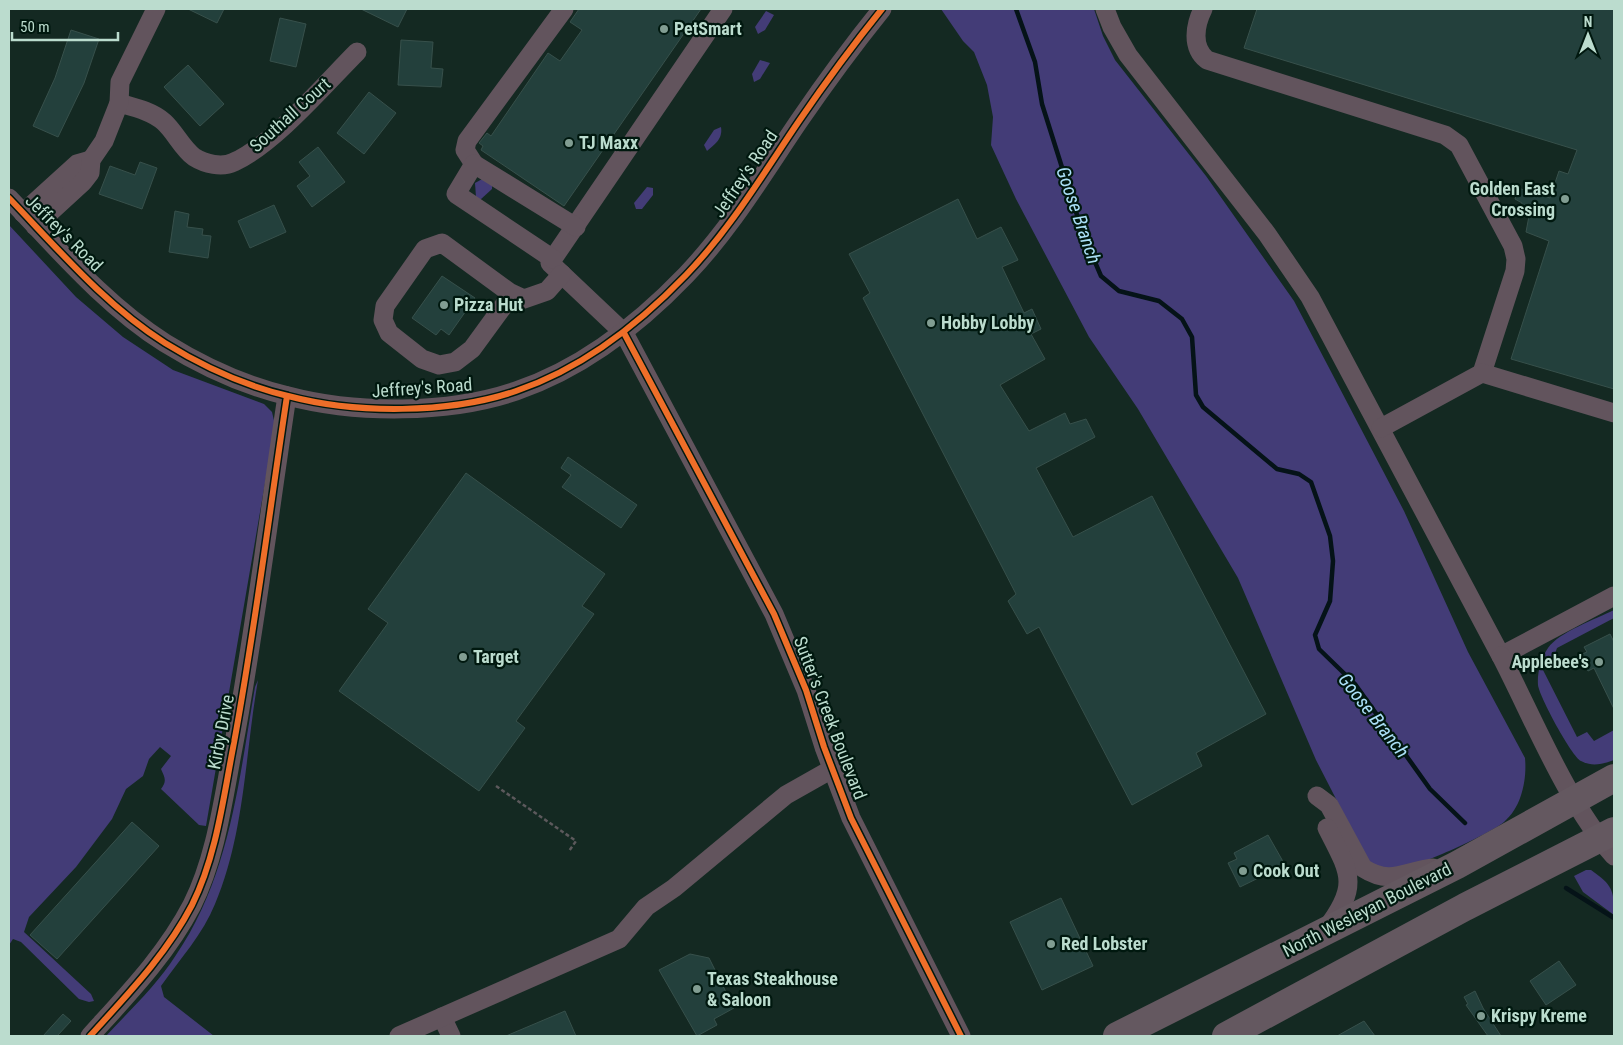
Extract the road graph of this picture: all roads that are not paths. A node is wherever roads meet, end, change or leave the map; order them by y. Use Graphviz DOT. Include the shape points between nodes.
graph roads {
  1 [pos="156,9"];
  2 [pos="564,9"];
  3 [pos="723,9"];
  4 [pos="882,9"];
  5 [pos="1105,9"];
  6 [pos="1203,9"];
  7 [pos="356,52"];
  8 [pos="118,103"];
  9 [pos="474,164"];
  10 [pos="9,198"];
  11 [pos="29,219"];
  12 [pos="576,228"];
  13 [pos="557,266"];
  14 [pos="512,294"];
  15 [pos="624,333"];
  16 [pos="1482,373"];
  17 [pos="287,396"];
  18 [pos="1614,413"];
  19 [pos="1381,428"];
  20 [pos="1614,596"];
  21 [pos="1501,656"];
  22 [pos="832,768"];
  23 [pos="1614,778"];
  24 [pos="1574,800"];
  25 [pos="1609,842"];
  26 [pos="1457,865"];
  27 [pos="1326,930"];
  28 [pos="442,1017"];
  29 [pos="1145,1028"];
  30 [pos="97,1034"];
  31 [pos="398,1036"];
  32 [pos="451,1036"];
  33 [pos="961,1036"];
  34 [pos="1117,1036"];
  35 [pos="1226,1036"];
  1 -- 8 [label="street" via="120,82"];
  2 -- 9 [label="street" via="467,141 465,150"];
  3 -- 12 [label="street"];
  4 -- 15 [label="street, Jeffrey's Road" via="799,121 748,200 713,246"];
  5 -- 19 [label="street" via="1128,55 1267,234 1310,297"];
  6 -- 16 [label="street" via="1196,26 1196,37 1200,54 1207,60 1444,135 1459,144 1513,246 1516,259"];
  7 -- 8 [label="street, Southall Court" via="286,123 233,163 211,164 193,156 163,120 141,109"];
  8 -- 11 [label="street" via="104,141 91,160 90,173 83,182"];
  9 -- 12 [label="street"];
  9 -- 13 [label="street, Sutter's Creek Boulevard" via="456,194"];
  10 -- 11 [label="street, Jeffrey's Road"];
  11 -- 17 [label="street, Jeffrey's Road" via="130,318 164,342 199,363"];
  12 -- 13 [label="street"];
  13 -- 14 [label="street" via="547,291 524,299"];
  13 -- 15 [label="street, Sutter's Creek Boulevard"];
  14 -- 14 [label="street" via="442,243 426,249 385,306 383,320 390,333 422,359 439,365 455,362 472,349"];
  15 -- 17 [label="street, Jeffrey's Road" via="515,392 456,405 371,408"];
  15 -- 22 [label="street, Sutter's Creek Boulevard" via="774,614 806,690"];
  16 -- 18 [label="street"];
  16 -- 19 [label="street"];
  17 -- 30 [label="street, Kirby Drive" via="248,669 220,819 208,861 192,904 169,944"];
  19 -- 21 [label="street"];
  20 -- 21 [label="street"];
  21 -- 24 [label="street"];
  22 -- 28 [label="street" via="786,795 674,888 646,907 619,939"];
  22 -- 33 [label="street, Sutter's Creek Boulevard" via="851,818"];
  23 -- 24 [label="highway, North Wesleyan Boulevard"];
  24 -- 25 [label="street"];
  24 -- 26 [label="highway, North Wesleyan Boulevard"];
  25 -- 35 [label="highway" via="1465,907"];
  26 -- 27 [label="highway, North Wesleyan Boulevard"];
  26 -- 27 [label="street" via="1400,877 1386,878 1373,874 1363,868 1329,805 1317,796 1318,812 1345,863 1350,881 1339,912"];
  27 -- 29 [label="highway, North Wesleyan Boulevard"];
  28 -- 31 [label="street"];
  28 -- 32 [label="street"];
  29 -- 34 [label="highway, North Wesleyan Boulevard"];
}
